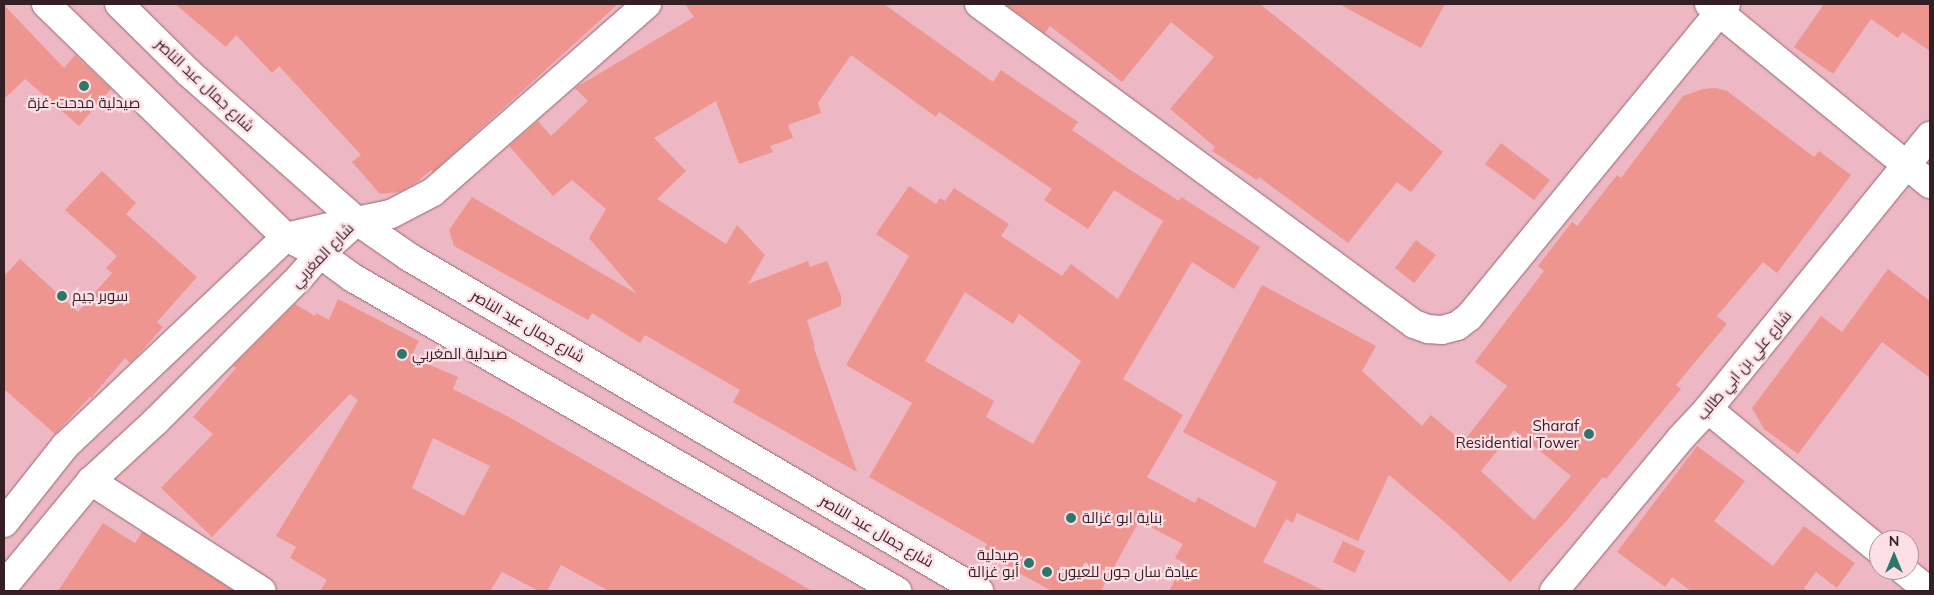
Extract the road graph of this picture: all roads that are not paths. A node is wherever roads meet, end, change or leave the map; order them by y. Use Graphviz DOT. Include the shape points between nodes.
graph roads {
  1 [pos="46,4"];
  2 [pos="119,4"];
  3 [pos="647,4"];
  4 [pos="979,4"];
  5 [pos="1718,6"];
  6 [pos="1930,136"];
  7 [pos="1906,165"];
  8 [pos="1930,184"];
  9 [pos="357,221"];
  10 [pos="286,237"];
  11 [pos="320,254"];
  12 [pos="1708,410"];
  13 [pos="90,481"];
  14 [pos="4,523"];
  15 [pos="1869,542"];
  16 [pos="1915,580"];
  17 [pos="8,587"];
  18 [pos="262,591"];
  19 [pos="897,591"];
  20 [pos="979,591"];
  21 [pos="1554,591"];
  22 [pos="1929,591"];
  1 -- 10 [label="main road"];
  2 -- 9 [label="main road, شارع جمال عبد الناصر" via="189,73"];
  3 -- 9 [label="main road" via="433,192 391,214"];
  4 -- 5 [label="main road" via="1414,324 1442,330 1469,318"];
  5 -- 7 [label="main road"];
  6 -- 7 [label="main road, شارع علي بن ابي طالب"];
  7 -- 8 [label="main road"];
  7 -- 12 [label="main road, شارع علي بن ابي طالب"];
  9 -- 10 [label="main road, شارع المغربي"];
  9 -- 11 [label="main road, شارع المغربي"];
  9 -- 20 [label="main road, شارع جمال عبد الناصر" via="409,256"];
  10 -- 11 [label="main road"];
  10 -- 14 [label="main road" via="65,446"];
  11 -- 13 [label="main road, شارع المغربي" via="155,422"];
  11 -- 19 [label="main road" via="353,278"];
  12 -- 15 [label="main road"];
  12 -- 21 [label="main road, شارع علي بن ابي طالب" via="1680,439"];
  13 -- 17 [label="main road, شارع المغربي"];
  13 -- 18 [label="main road"];
  16 -- 22 [label="main road"];
}
